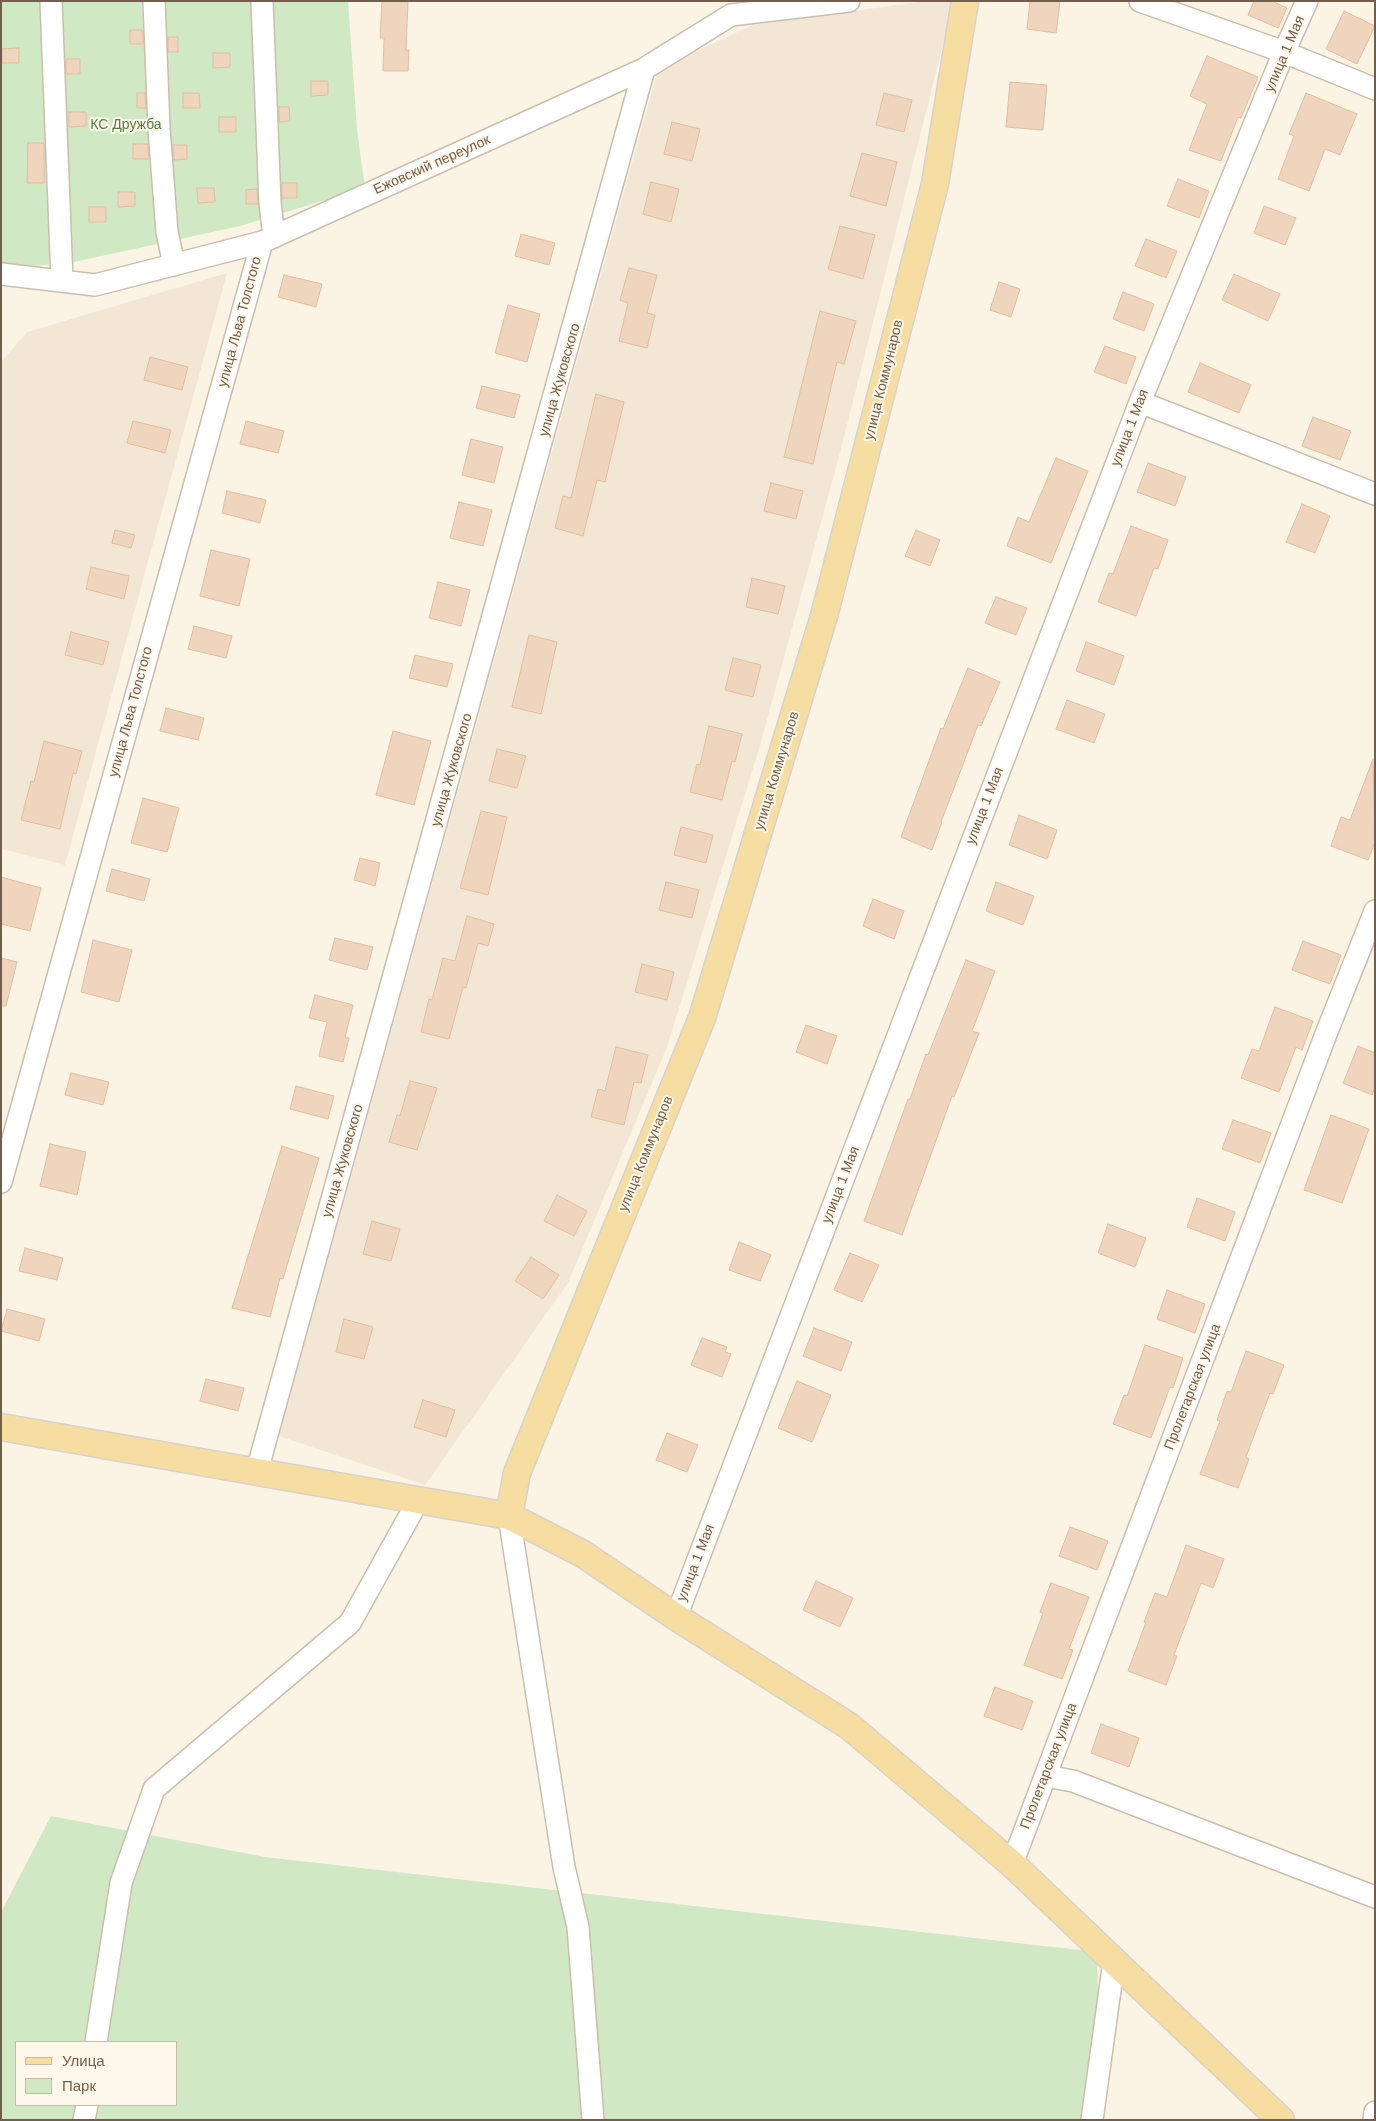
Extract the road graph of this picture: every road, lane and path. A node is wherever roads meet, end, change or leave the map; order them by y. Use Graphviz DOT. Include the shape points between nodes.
graph roads {
  1 [pos="51,1"];
  2 [pos="154,1"];
  3 [pos="262,1"];
  4 [pos="849,1"];
  5 [pos="965,1"];
  6 [pos="1140,1"];
  7 [pos="1308,1"];
  8 [pos="1284,52"];
  9 [pos="644,69"];
  10 [pos="1375,89"];
  11 [pos="268,240"];
  12 [pos="174,265"];
  13 [pos="1,274"];
  14 [pos="62,281"];
  15 [pos="1140,402"];
  16 [pos="1375,494"];
  17 [pos="1375,911"];
  18 [pos="1,1182"];
  19 [pos="1,1427"];
  20 [pos="257,1471"];
  21 [pos="419,1499"];
  22 [pos="509,1516"];
  23 [pos="676,1616"];
  24 [pos="1046,1776"];
  25 [pos="1012,1864"];
  26 [pos="1375,1897"];
  27 [pos="1114,1961"];
  28 [pos="96,2041"];
  29 [pos="87,2106"];
  30 [pos="1375,2112"];
  31 [pos="84,2120"];
  32 [pos="593,2120"];
  33 [pos="1092,2120"];
  34 [pos="1281,2120"];
  35 [pos="1374,2120"];
  1 -- 14 [label="street"];
  2 -- 12 [label="street" via="167,232"];
  3 -- 11 [label="street" via="270,203"];
  4 -- 9 [label="street, Ежовский переулок" via="731,15"];
  5 -- 22 [label="main road, улица Коммунаров" via="935,184 824,616 702,1018 517,1473"];
  6 -- 8 [label="street"];
  7 -- 8 [label="street, улица 1 Мая"];
  8 -- 10 [label="street"];
  8 -- 15 [label="street, улица 1 Мая"];
  9 -- 11 [label="street, Ежовский переулок"];
  9 -- 20 [label="street, улица Жуковского"];
  11 -- 12 [label="street, Ежовский переулок"];
  11 -- 18 [label="street, улица Льва Толстого"];
  12 -- 14 [label="street, Ежовский переулок" via="95,285"];
  13 -- 14 [label="street, Ежовский переулок"];
  15 -- 16 [label="street"];
  15 -- 23 [label="street, улица 1 Мая"];
  17 -- 24 [label="street, Пролетарская улица"];
  19 -- 20 [label="main road"];
  20 -- 21 [label="main road"];
  21 -- 22 [label="main road"];
  21 -- 28 [label="street" via="350,1623 154,1789 122,1883"];
  22 -- 23 [label="main road" via="583,1554"];
  22 -- 32 [label="street" via="564,1867 578,1927"];
  23 -- 25 [label="main road" via="849,1726"];
  24 -- 25 [label="street, Пролетарская улица"];
  24 -- 26 [label="street" via="1073,1782"];
  25 -- 27 [label="main road"];
  27 -- 33 [label="street"];
  27 -- 34 [label="main road"];
  29 -- 31 [label="street"];
  30 -- 35 [label="street"];
}
